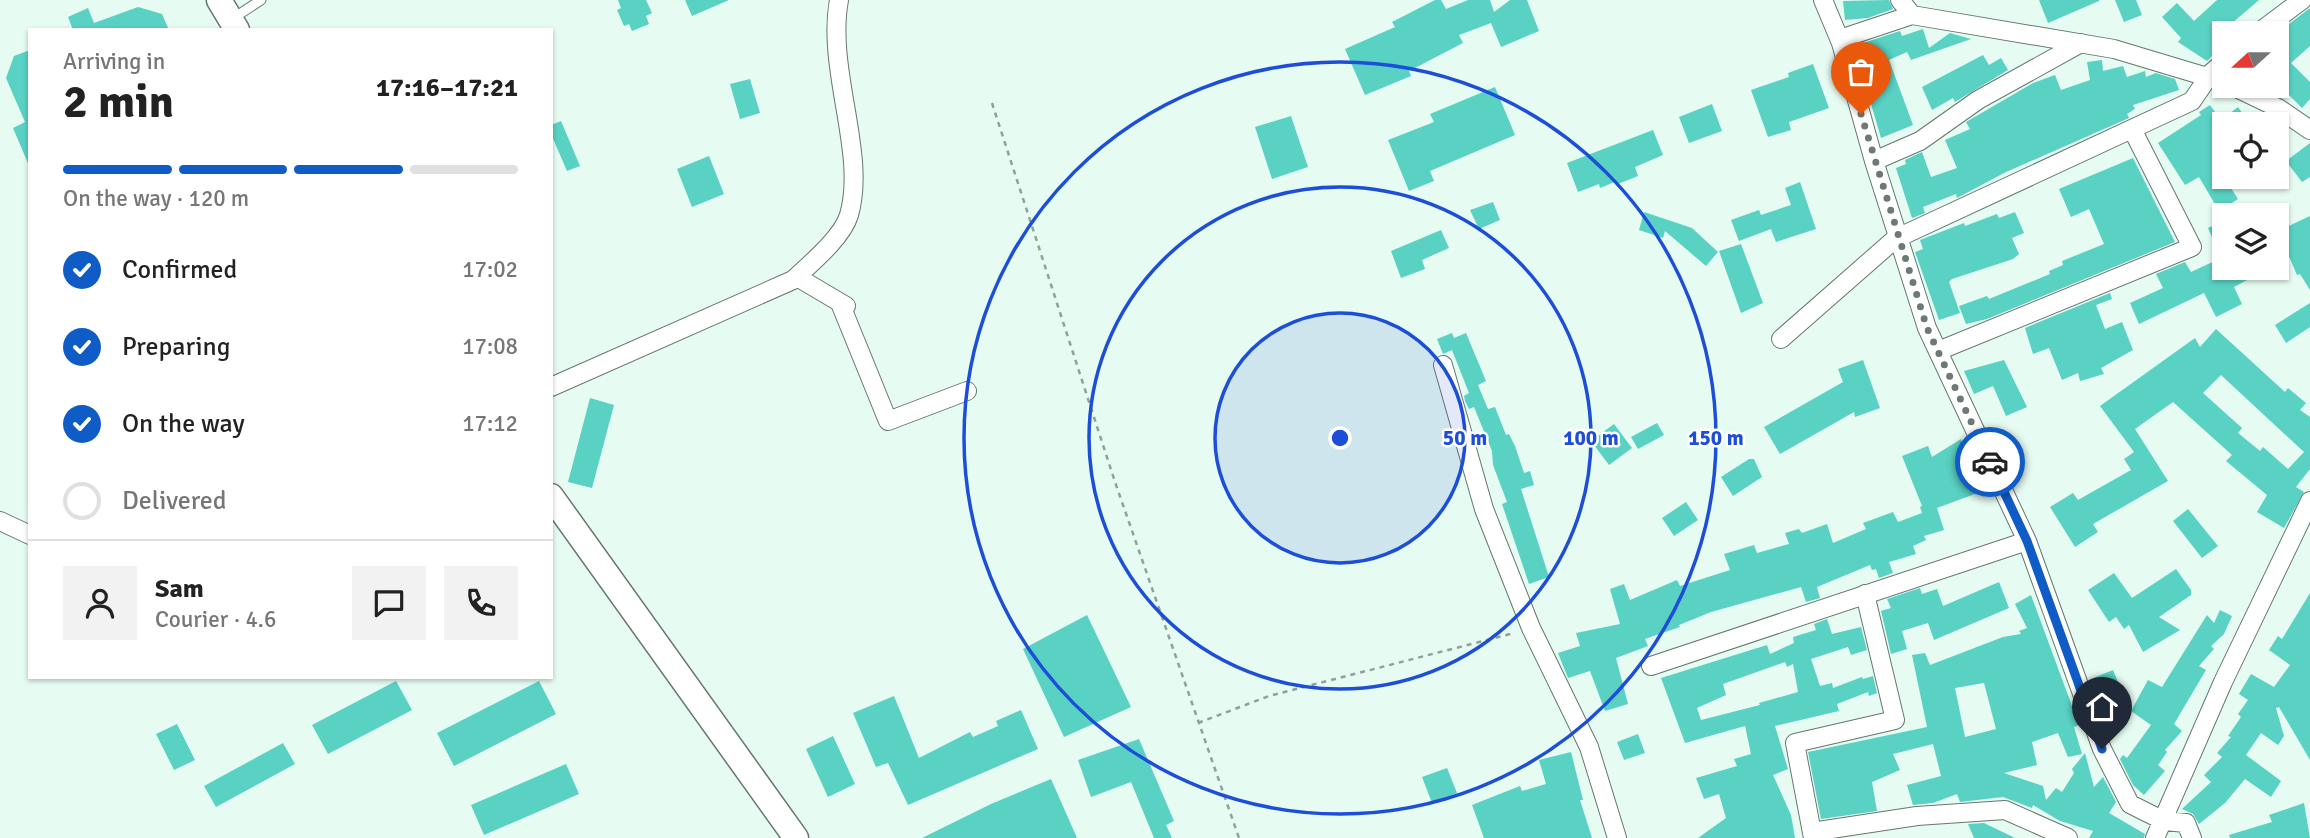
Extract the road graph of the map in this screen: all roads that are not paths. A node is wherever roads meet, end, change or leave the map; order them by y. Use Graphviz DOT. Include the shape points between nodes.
graph roads {
  1 [pos="261,0"];
  2 [pos="839,0"];
  3 [pos="1823,0"];
  4 [pos="1900,0"];
  5 [pos="2302,0"];
  6 [pos="1912,15"];
  7 [pos="229,17"];
  8 [pos="2274,21"];
  9 [pos="1840,40"];
  10 [pos="2081,43"];
  11 [pos="2212,78"];
  12 [pos="2212,83"];
  13 [pos="2257,98"];
  14 [pos="2132,129"];
  15 [pos="2310,130"];
  16 [pos="1874,161"];
  17 [pos="1898,237"];
  18 [pos="797,277"];
  19 [pos="1781,339"];
  20 [pos="1938,351"];
  21 [pos="1443,365"];
  22 [pos="553,386"];
  23 [pos="967,391"];
  24 [pos="553,499"];
  25 [pos="2310,501"];
  26 [pos="0,521"];
  27 [pos="28,534"];
  28 [pos="2027,541"];
  29 [pos="1865,594"];
  30 [pos="1651,666"];
  31 [pos="2164,821"];
  32 [pos="1812,835"];
  33 [pos="796,838"];
  34 [pos="1617,838"];
  35 [pos="2068,838"];
  36 [pos="2155,838"];
  37 [pos="2192,838"];
  1 -- 7 [label="lane"];
  2 -- 18 [label="street" via="834,26 854,170 849,216 822,254"];
  3 -- 9 [label="street"];
  4 -- 6 [label="street"];
  5 -- 8 [label="street"];
  6 -- 9 [label="street"];
  6 -- 10 [label="street"];
  9 -- 16 [label="street"];
  10 -- 11 [label="street"];
  10 -- 16 [label="street" via="1978,100 1920,141"];
  12 -- 14 [label="street" via="2192,101"];
  13 -- 15 [label="street"];
  14 -- 17 [label="street"];
  14 -- 20 [label="street" via="2192,247"];
  16 -- 17 [label="street"];
  17 -- 19 [label="street"];
  17 -- 20 [label="street"];
  18 -- 22 [label="street"];
  18 -- 23 [label="street" via="843,304 888,421"];
  20 -- 28 [label="street"];
  21 -- 34 [label="street" via="1484,509 1531,628 1589,747"];
  24 -- 33 [label="street"];
  25 -- 31 [label="street" via="2223,682"];
  26 -- 27 [label="street"];
  28 -- 29 [label="street"];
  28 -- 31 [label="street" via="2102,749 2130,804"];
  29 -- 30 [label="street"];
  29 -- 32 [label="street" via="1895,720 1795,743"];
  31 -- 36 [label="street"];
  31 -- 37 [label="street" via="2186,823"];
  32 -- 35 [label="street" via="1917,816 2005,810"];
}
